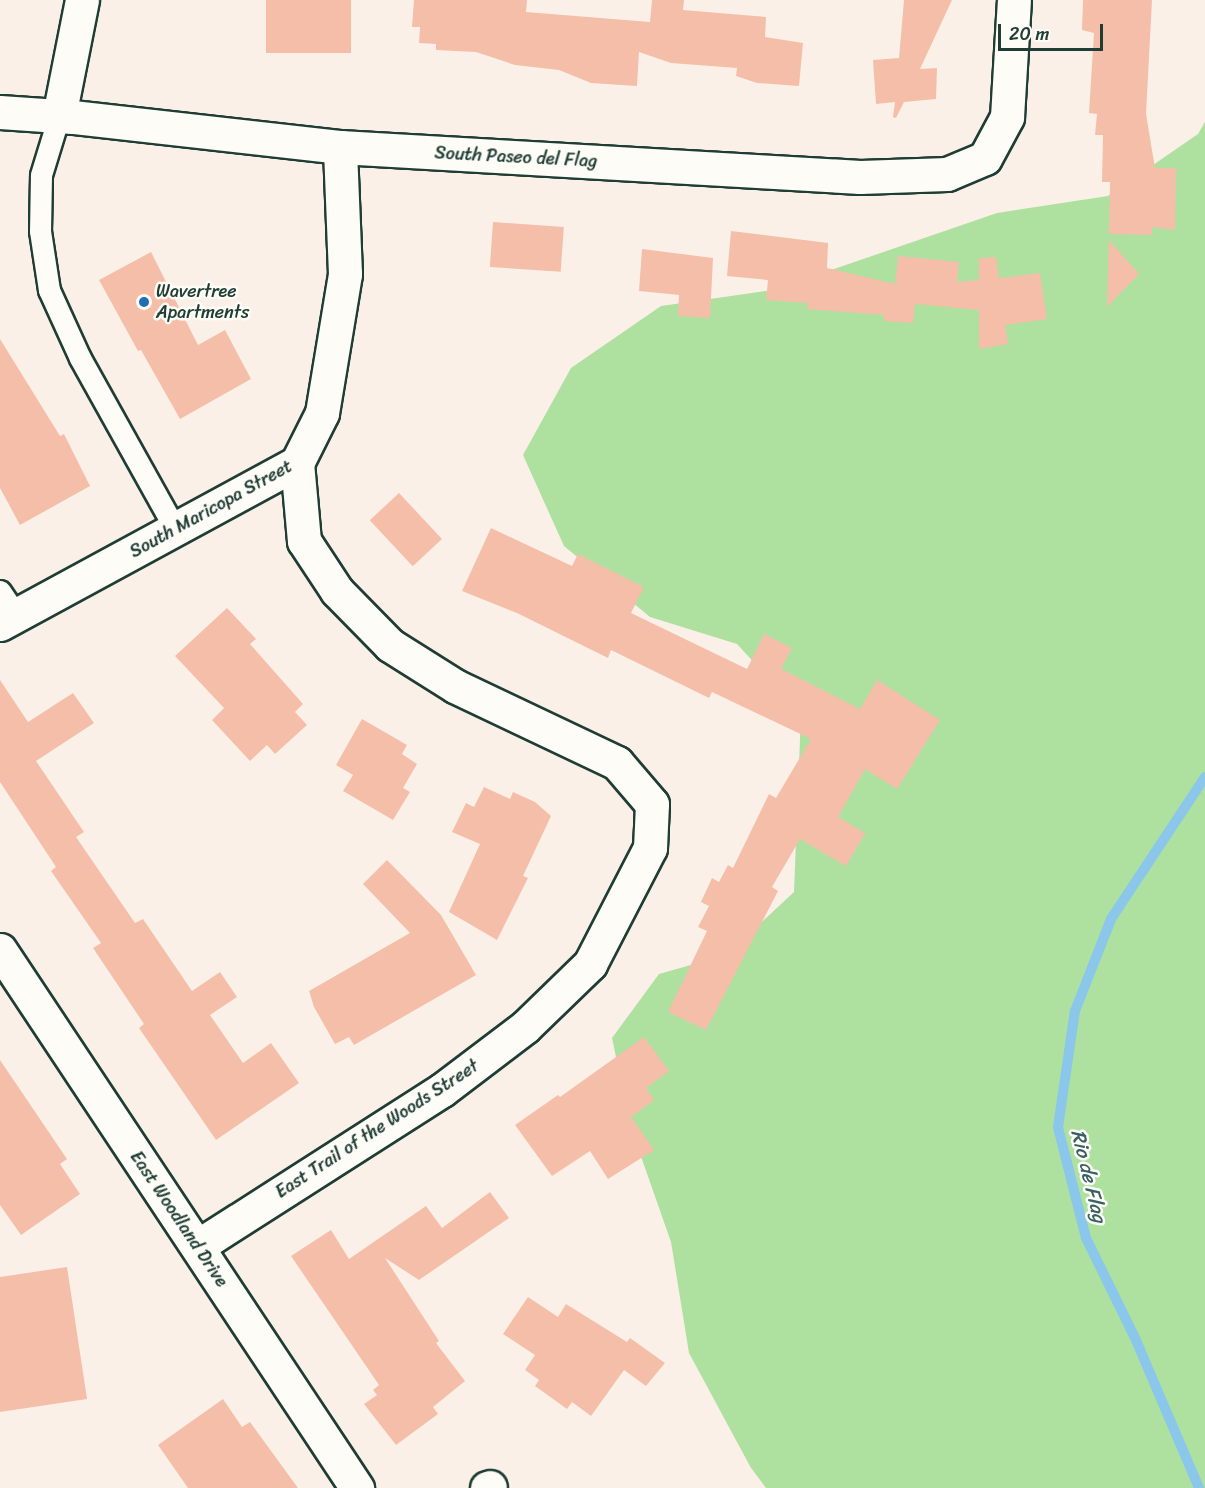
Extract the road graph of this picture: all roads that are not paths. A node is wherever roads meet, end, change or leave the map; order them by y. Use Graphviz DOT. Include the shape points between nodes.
graph roads {
  1 [pos="81,0"];
  2 [pos="1014,0"];
  3 [pos="0,112"];
  4 [pos="59,116"];
  5 [pos="340,147"];
  6 [pos="297,463"];
  7 [pos="175,529"];
  8 [pos="5,610"];
  9 [pos="0,950"];
  10 [pos="198,1246"];
  11 [pos="357,1488"];
  1 -- 4 [label="street"];
  2 -- 5 [label="street, South Paseo del Flag" via="1007,117 985,158 947,174 860,177"];
  3 -- 4 [label="street, South Paseo del Flag"];
  4 -- 5 [label="street, South Paseo del Flag"];
  4 -- 7 [label="lane" via="40,175 40,231 49,290 80,358"];
  5 -- 6 [label="street, South Maricopa Street" via="345,274 322,413"];
  6 -- 7 [label="street, South Maricopa Street"];
  6 -- 10 [label="street, East Trail of the Woods Street" via="304,541 337,591 390,645 446,680 617,763 652,804 650,848 590,964 525,1026 442,1090"];
  7 -- 8 [label="street, South Maricopa Street"];
  9 -- 10 [label="street, East Woodland Drive"];
  10 -- 11 [label="street, East Woodland Drive"];
}
